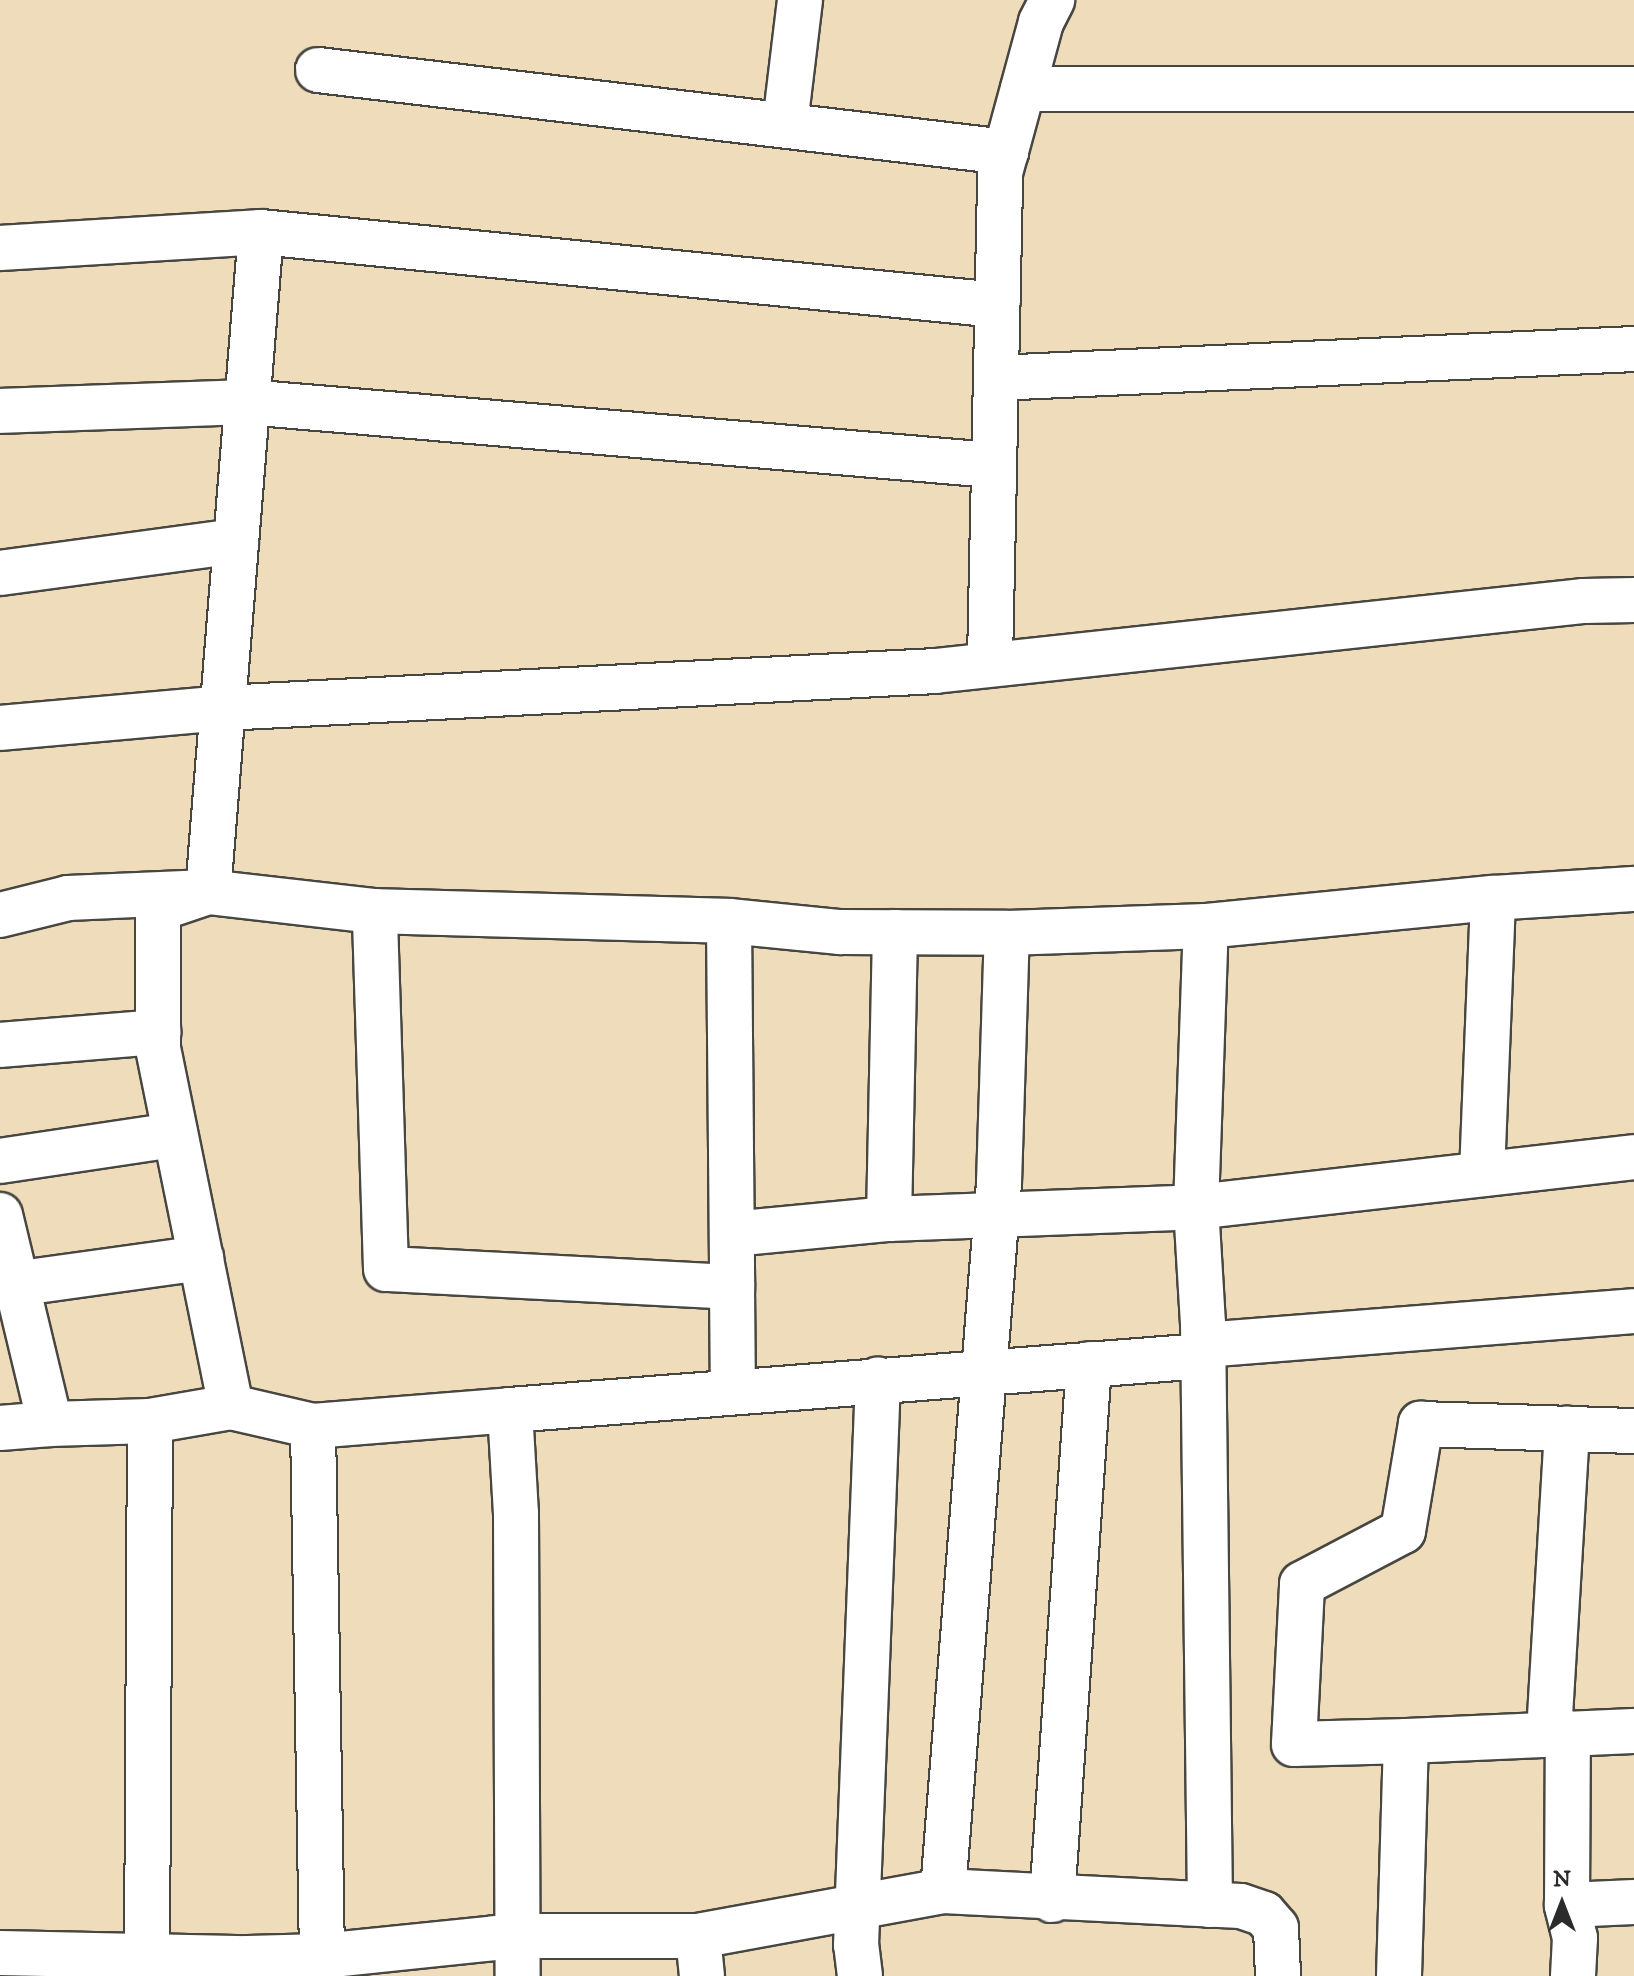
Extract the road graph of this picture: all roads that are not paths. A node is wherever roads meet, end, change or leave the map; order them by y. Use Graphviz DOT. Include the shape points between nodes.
graph roads {
  1 [pos="800,0"];
  2 [pos="1052,0"];
  3 [pos="318,70"];
  4 [pos="1023,89"];
  5 [pos="1634,89"];
  6 [pos="785,124"];
  7 [pos="1006,152"];
  8 [pos="261,232"];
  9 [pos="0,248"];
  10 [pos="997,305"];
  11 [pos="1634,349"];
  12 [pos="996,378"];
  13 [pos="246,402"];
  14 [pos="0,411"];
  15 [pos="992,465"];
  16 [pos="236,541"];
  17 [pos="0,573"];
  18 [pos="1634,600"];
  19 [pos="990,661"];
  20 [pos="223,708"];
  21 [pos="0,728"];
  22 [pos="1634,889"];
  23 [pos="208,892"];
  24 [pos="1493,898"];
  25 [pos="375,911"];
  26 [pos="0,915"];
  27 [pos="729,921"];
  28 [pos="1206,926"];
  29 [pos="895,932"];
  30 [pos="1007,933"];
  31 [pos="158,1032"];
  32 [pos="0,1045"];
  33 [pos="175,1135"];
  34 [pos="1634,1157"];
  35 [pos="0,1161"];
  36 [pos="1482,1174"];
  37 [pos="1196,1207"];
  38 [pos="0,1215"];
  39 [pos="996,1215"];
  40 [pos="889,1219"];
  41 [pos="732,1234"];
  42 [pos="201,1258"];
  43 [pos="14,1284"];
  44 [pos="732,1287"];
  45 [pos="1634,1311"];
  46 [pos="1203,1350"];
  47 [pos="1089,1364"];
  48 [pos="984,1372"];
  49 [pos="878,1379"];
  50 [pos="733,1392"];
  51 [pos="231,1407"];
  52 [pos="510,1410"];
  53 [pos="150,1421"];
  54 [pos="50,1424"];
  55 [pos="313,1426"];
  56 [pos="0,1428"];
  57 [pos="1567,1429"];
  58 [pos="1634,1431"];
  59 [pos="1634,1731"];
  60 [pos="1559,1733"];
  61 [pos="1406,1741"];
  62 [pos="943,1891"];
  63 [pos="1052,1900"];
  64 [pos="1634,1902"];
  65 [pos="1210,1905"];
  66 [pos="1567,1905"];
  67 [pos="858,1906"];
  68 [pos="322,1956"];
  69 [pos="516,1956"];
  70 [pos="700,1956"];
  71 [pos="147,1959"];
  72 [pos="25,1961"];
  73 [pos="248,1967"];
  74 [pos="860,1976"];
  75 [pos="1278,1976"];
  76 [pos="1399,1976"];
  77 [pos="1573,1976"];
  1 -- 6 [label="street"];
  2 -- 4 [label="street"];
  3 -- 6 [label="street"];
  4 -- 5 [label="street"];
  4 -- 7 [label="street"];
  6 -- 7 [label="street"];
  7 -- 10 [label="street" via="1000,173"];
  8 -- 9 [label="street"];
  8 -- 10 [label="street"];
  8 -- 13 [label="street"];
  10 -- 12 [label="street"];
  11 -- 12 [label="street"];
  12 -- 15 [label="street"];
  13 -- 14 [label="street"];
  13 -- 15 [label="street"];
  13 -- 16 [label="street"];
  15 -- 19 [label="street"];
  16 -- 17 [label="street"];
  16 -- 20 [label="street"];
  18 -- 19 [label="street" via="1584,601 1034,663"];
  19 -- 20 [label="street" via="935,671"];
  20 -- 21 [label="street"];
  20 -- 23 [label="street"];
  22 -- 24 [label="street"];
  23 -- 25 [label="street"];
  23 -- 26 [label="street" via="68,898"];
  23 -- 31 [label="street" via="158,909"];
  24 -- 28 [label="street"];
  24 -- 36 [label="street"];
  25 -- 27 [label="street"];
  25 -- 44 [label="street" via="386,1269"];
  27 -- 29 [label="street"];
  27 -- 41 [label="street"];
  28 -- 30 [label="street"];
  28 -- 37 [label="street"];
  29 -- 30 [label="street"];
  29 -- 40 [label="street"];
  30 -- 39 [label="street"];
  31 -- 32 [label="street"];
  31 -- 33 [label="street"];
  33 -- 35 [label="street"];
  33 -- 42 [label="street"];
  34 -- 36 [label="street"];
  36 -- 37 [label="street"];
  37 -- 39 [label="street"];
  37 -- 46 [label="street"];
  38 -- 43 [label="street"];
  39 -- 40 [label="street"];
  39 -- 48 [label="street"];
  40 -- 41 [label="street"];
  41 -- 44 [label="street"];
  42 -- 43 [label="street"];
  42 -- 51 [label="street"];
  43 -- 54 [label="street"];
  44 -- 50 [label="street"];
  45 -- 46 [label="street"];
  46 -- 47 [label="street"];
  46 -- 65 [label="street"];
  47 -- 48 [label="street"];
  47 -- 63 [label="street"];
  48 -- 49 [label="street"];
  48 -- 62 [label="street"];
  49 -- 50 [label="street"];
  49 -- 67 [label="street"];
  50 -- 52 [label="street"];
  51 -- 53 [label="street"];
  51 -- 55 [label="street"];
  52 -- 55 [label="street"];
  52 -- 69 [label="street" via="516,1514"];
  53 -- 54 [label="street"];
  53 -- 71 [label="street"];
  54 -- 56 [label="street"];
  55 -- 68 [label="street"];
  57 -- 58 [label="street"];
  57 -- 60 [label="street"];
  57 -- 61 [label="street" via="1421,1424 1403,1531 1302,1584 1294,1744"];
  59 -- 60 [label="street"];
  60 -- 61 [label="street"];
  60 -- 66 [label="street"];
  61 -- 76 [label="street"];
  62 -- 63 [label="street"];
  62 -- 67 [label="street"];
  63 -- 65 [label="street"];
  64 -- 66 [label="street"];
  65 -- 75 [label="street" via="1241,1906 1264,1914 1276,1928"];
  66 -- 77 [label="street" via="1575,1938"];
  67 -- 70 [label="street"];
  67 -- 74 [label="street"];
  68 -- 69 [label="street"];
  68 -- 73 [label="street"];
  69 -- 70 [label="street"];
  71 -- 72 [label="street"];
  71 -- 73 [label="street"];
}
